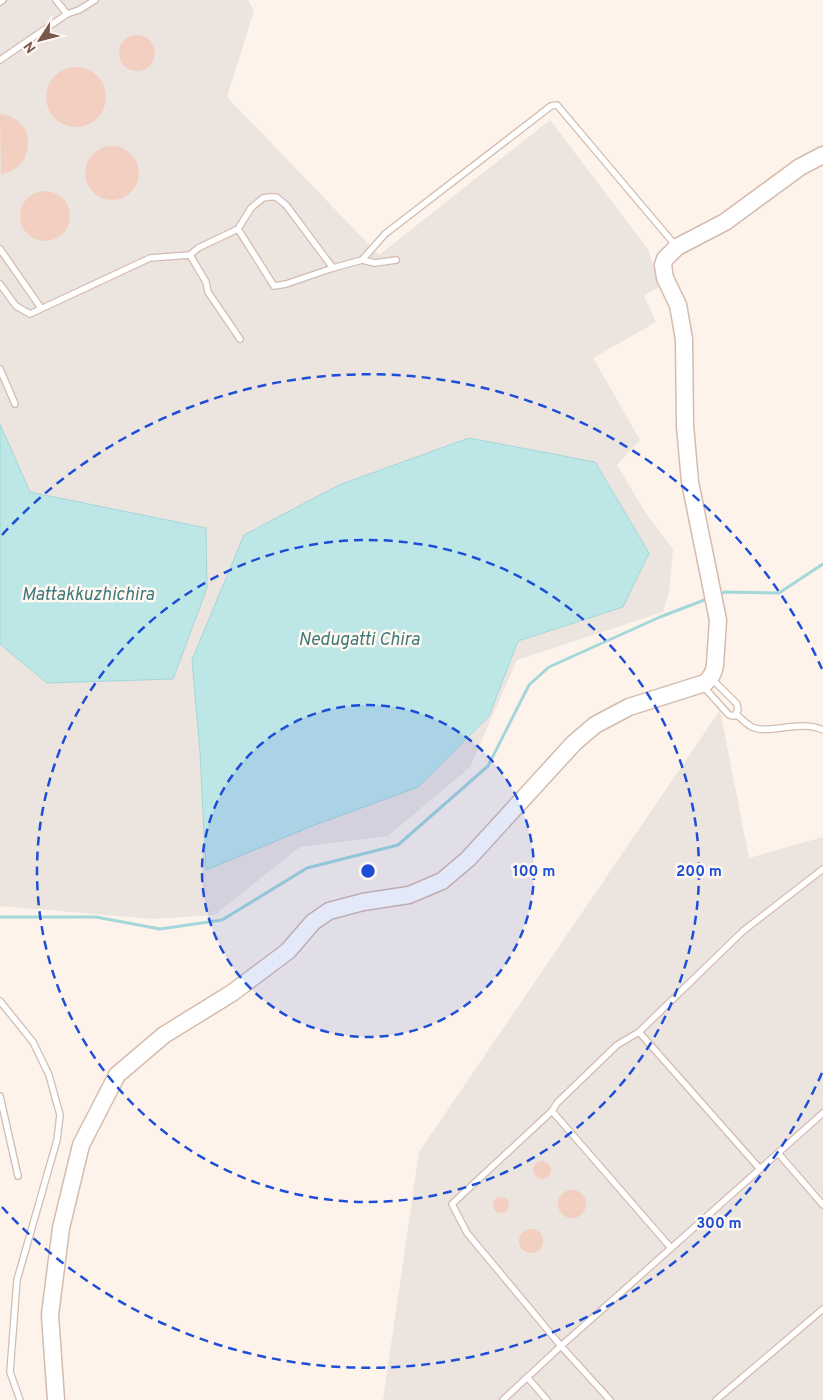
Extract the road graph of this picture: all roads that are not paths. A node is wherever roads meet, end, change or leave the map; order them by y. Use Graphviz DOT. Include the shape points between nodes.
graph roads {
  1 [pos="3,0"];
  2 [pos="56,0"];
  3 [pos="95,0"];
  4 [pos="0,2"];
  5 [pos="67,14"];
  6 [pos="0,60"];
  7 [pos="823,155"];
  8 [pos="238,229"];
  9 [pos="677,247"];
  10 [pos="0,249"];
  11 [pos="190,255"];
  12 [pos="362,260"];
  13 [pos="396,260"];
  14 [pos="333,268"];
  15 [pos="0,284"];
  16 [pos="42,308"];
  17 [pos="240,339"];
  18 [pos="0,369"];
  19 [pos="16,404"];
  20 [pos="706,681"];
  21 [pos="736,714"];
  22 [pos="823,730"];
  23 [pos="823,869"];
  24 [pos="0,1002"];
  25 [pos="639,1032"];
  26 [pos="0,1096"];
  27 [pos="552,1111"];
  28 [pos="823,1113"];
  29 [pos="778,1153"];
  30 [pos="760,1169"];
  31 [pos="18,1176"];
  32 [pos="823,1205"];
  33 [pos="671,1248"];
  34 [pos="823,1309"];
  35 [pos="561,1346"];
  36 [pos="527,1377"];
  37 [pos="20,1400"];
  38 [pos="56,1400"];
  39 [pos="502,1400"];
  40 [pos="547,1400"];
  41 [pos="610,1400"];
  42 [pos="716,1400"];
  1 -- 4 [label="lane"];
  2 -- 5 [label="lane"];
  3 -- 5 [label="lane"];
  5 -- 6 [label="lane"];
  7 -- 9 [label="main road" via="800,167 725,222"];
  8 -- 11 [label="lane"];
  8 -- 14 [label="lane" via="274,286"];
  8 -- 14 [label="lane" via="257,202 276,197 286,205"];
  9 -- 12 [label="lane" via="557,106 550,106 385,234"];
  9 -- 20 [label="main road" via="665,259 663,270 678,306 684,339 685,426 690,482 718,620 714,672"];
  10 -- 16 [label="lane"];
  11 -- 16 [label="lane" via="150,258"];
  11 -- 17 [label="lane" via="206,282 208,292"];
  12 -- 13 [label="lane" via="375,263"];
  12 -- 14 [label="lane"];
  15 -- 16 [label="lane" via="16,306 30,314"];
  18 -- 19 [label="lane"];
  20 -- 21 [label="lane" via="729,715"];
  20 -- 21 [label="lane" via="737,704"];
  20 -- 38 [label="main road" via="629,708 595,725 574,743 468,859 442,882 409,895 329,910 313,922 288,951 232,993 164,1035 117,1075 81,1145 61,1228 50,1315"];
  21 -- 22 [label="lane" via="758,729 806,726"];
  23 -- 25 [label="lane" via="743,931"];
  24 -- 37 [label="lane" via="34,1042 49,1074 60,1115 57,1140 17,1280 10,1372"];
  25 -- 27 [label="lane" via="617,1046"];
  25 -- 30 [label="lane"];
  26 -- 31 [label="lane"];
  27 -- 33 [label="lane"];
  27 -- 35 [label="lane" via="452,1204 466,1233"];
  28 -- 29 [label="lane"];
  29 -- 30 [label="lane"];
  29 -- 32 [label="lane"];
  30 -- 33 [label="lane"];
  33 -- 35 [label="lane"];
  34 -- 42 [label="lane"];
  35 -- 36 [label="lane"];
  35 -- 41 [label="lane"];
  36 -- 39 [label="lane"];
  36 -- 40 [label="lane"];
}
